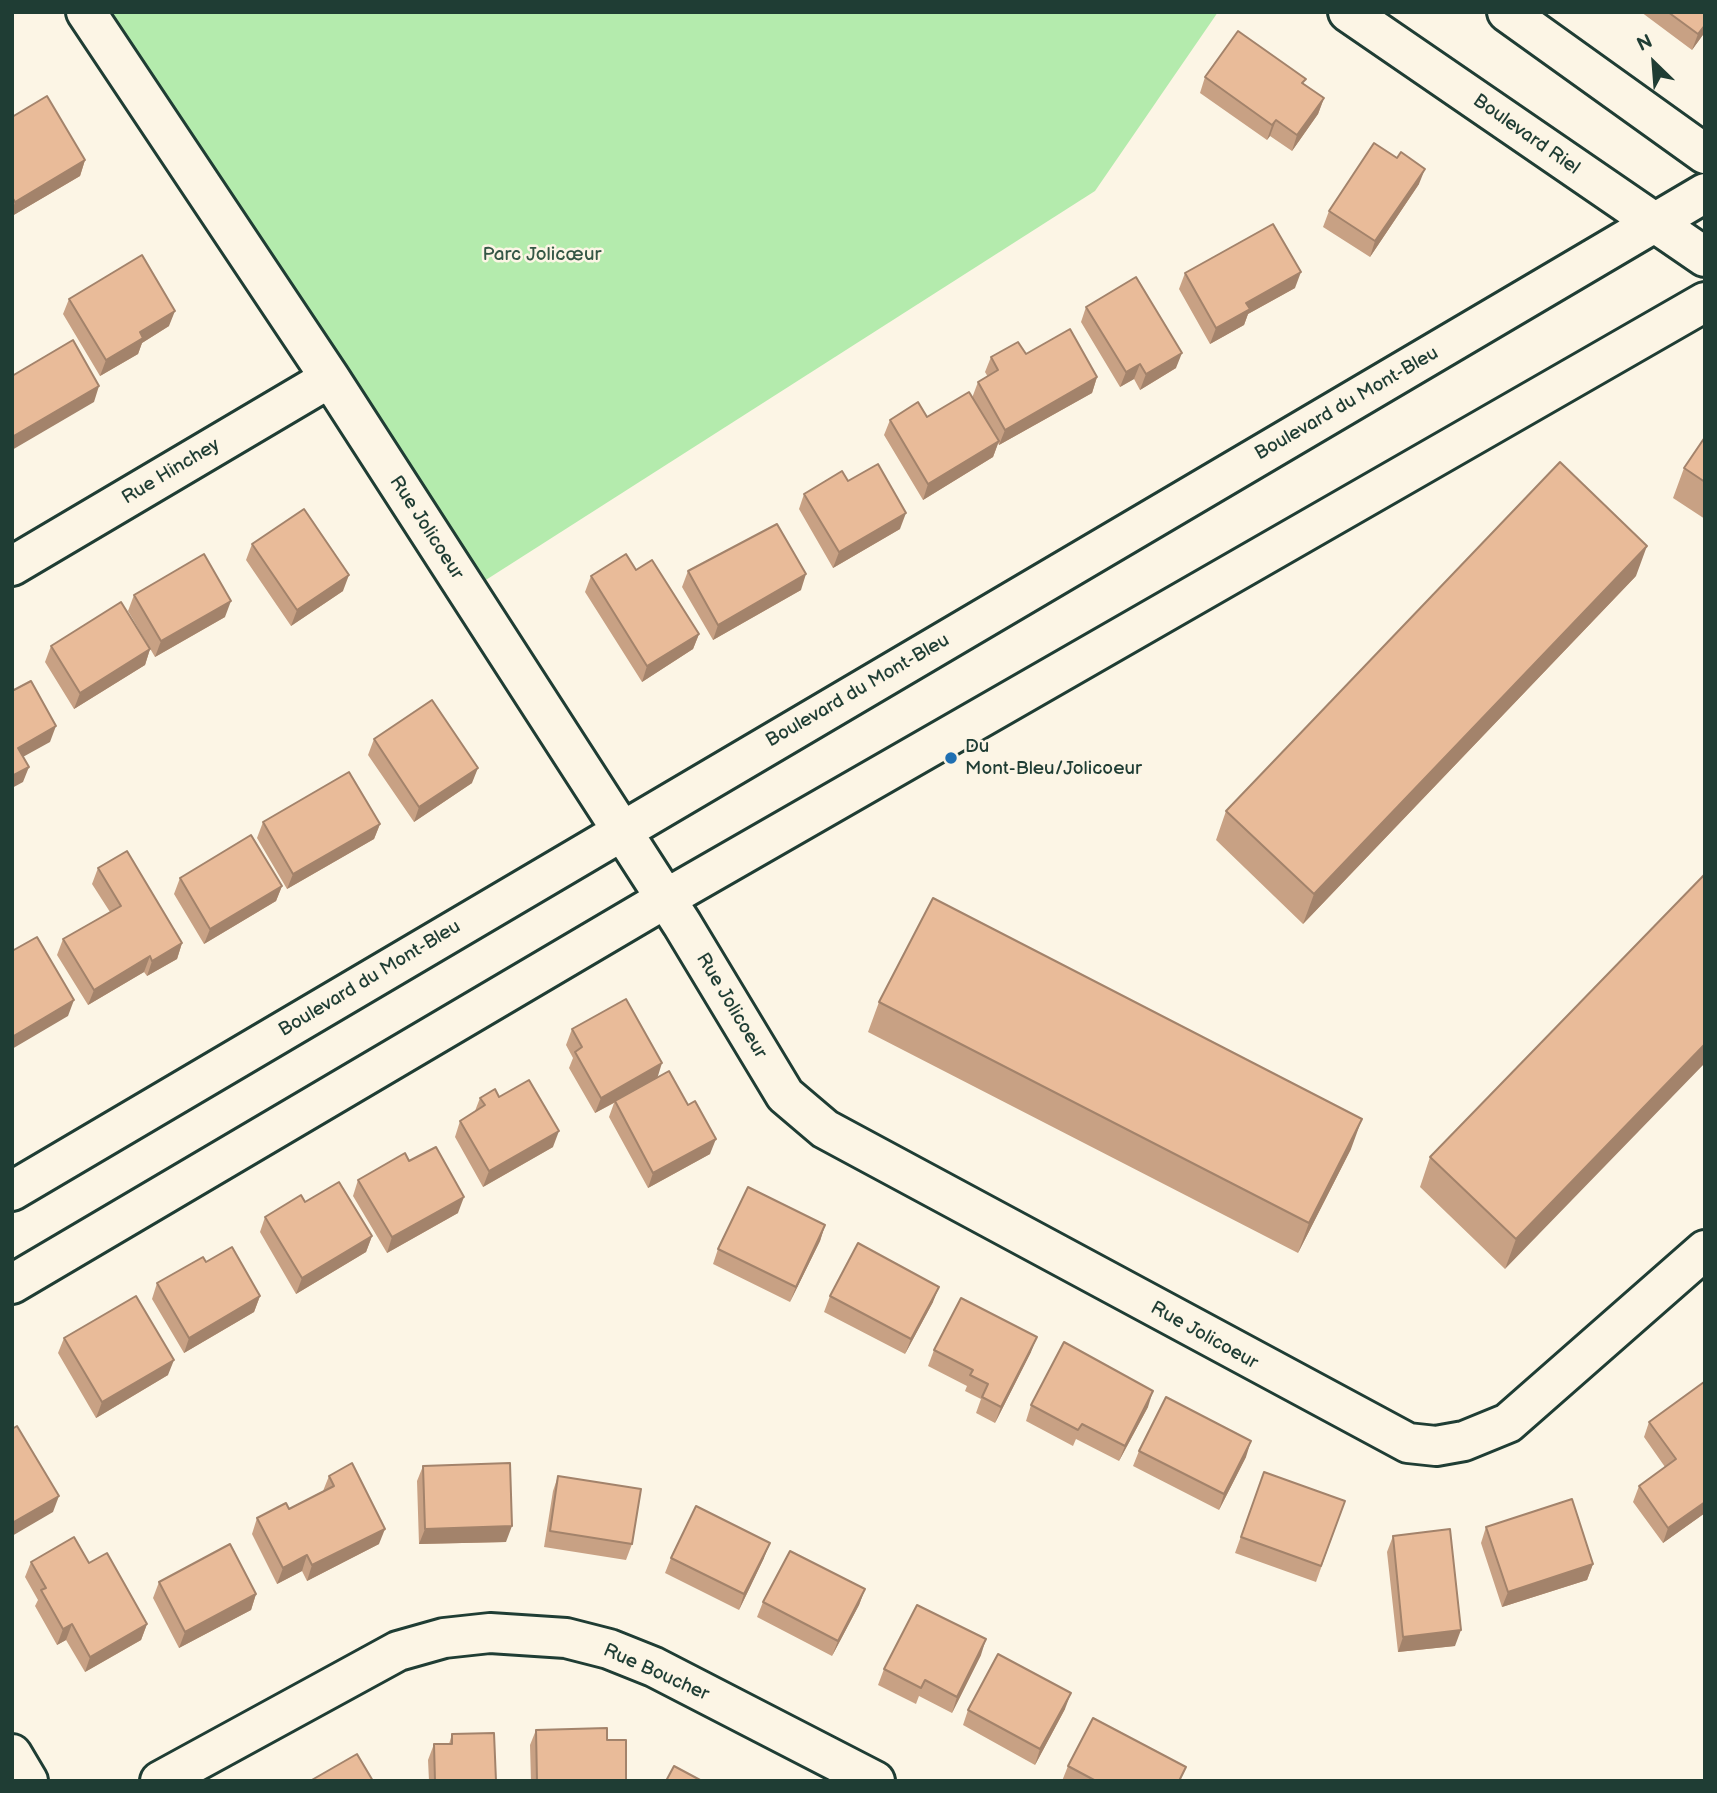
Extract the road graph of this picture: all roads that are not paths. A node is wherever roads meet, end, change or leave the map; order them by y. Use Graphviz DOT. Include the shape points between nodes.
graph roads {
  1 [pos="86,12"];
  2 [pos="1348,12"];
  3 [pos="1507,12"];
  4 [pos="1705,154"];
  5 [pos="1705,194"];
  6 [pos="1654,223"];
  7 [pos="1705,257"];
  8 [pos="1705,302"];
  9 [pos="330,378"];
  10 [pos="12,566"];
  11 [pos="620,831"];
  12 [pos="665,899"];
  13 [pos="12,1191"];
  14 [pos="1705,1250"];
  15 [pos="12,1284"];
  16 [pos="12,1754"];
  17 [pos="28,1781"];
  18 [pos="160,1781"];
  19 [pos="874,1781"];
  1 -- 9 [label="street, Rue Jolicoeur"];
  2 -- 6 [label="street, Boulevard Riel"];
  3 -- 4 [label="street"];
  5 -- 6 [label="street, Boulevard du Mont-Bleu"];
  6 -- 7 [label="street, Boulevard Riel"];
  6 -- 11 [label="street, Boulevard du Mont-Bleu"];
  8 -- 12 [label="street"];
  9 -- 10 [label="street, Rue Hinchey"];
  9 -- 11 [label="street, Rue Jolicoeur"];
  11 -- 12 [label="street, Rue Jolicoeur"];
  11 -- 13 [label="street, Boulevard du Mont-Bleu"];
  12 -- 14 [label="street, Rue Jolicoeur" via="785,1095 825,1129 1408,1443 1455,1443 1507,1423"];
  12 -- 15 [label="street"];
  16 -- 17 [label="street"];
  18 -- 19 [label="street, Rue Boucher" via="398,1651 444,1638 490,1633 566,1638 609,1649 654,1667"];
}
